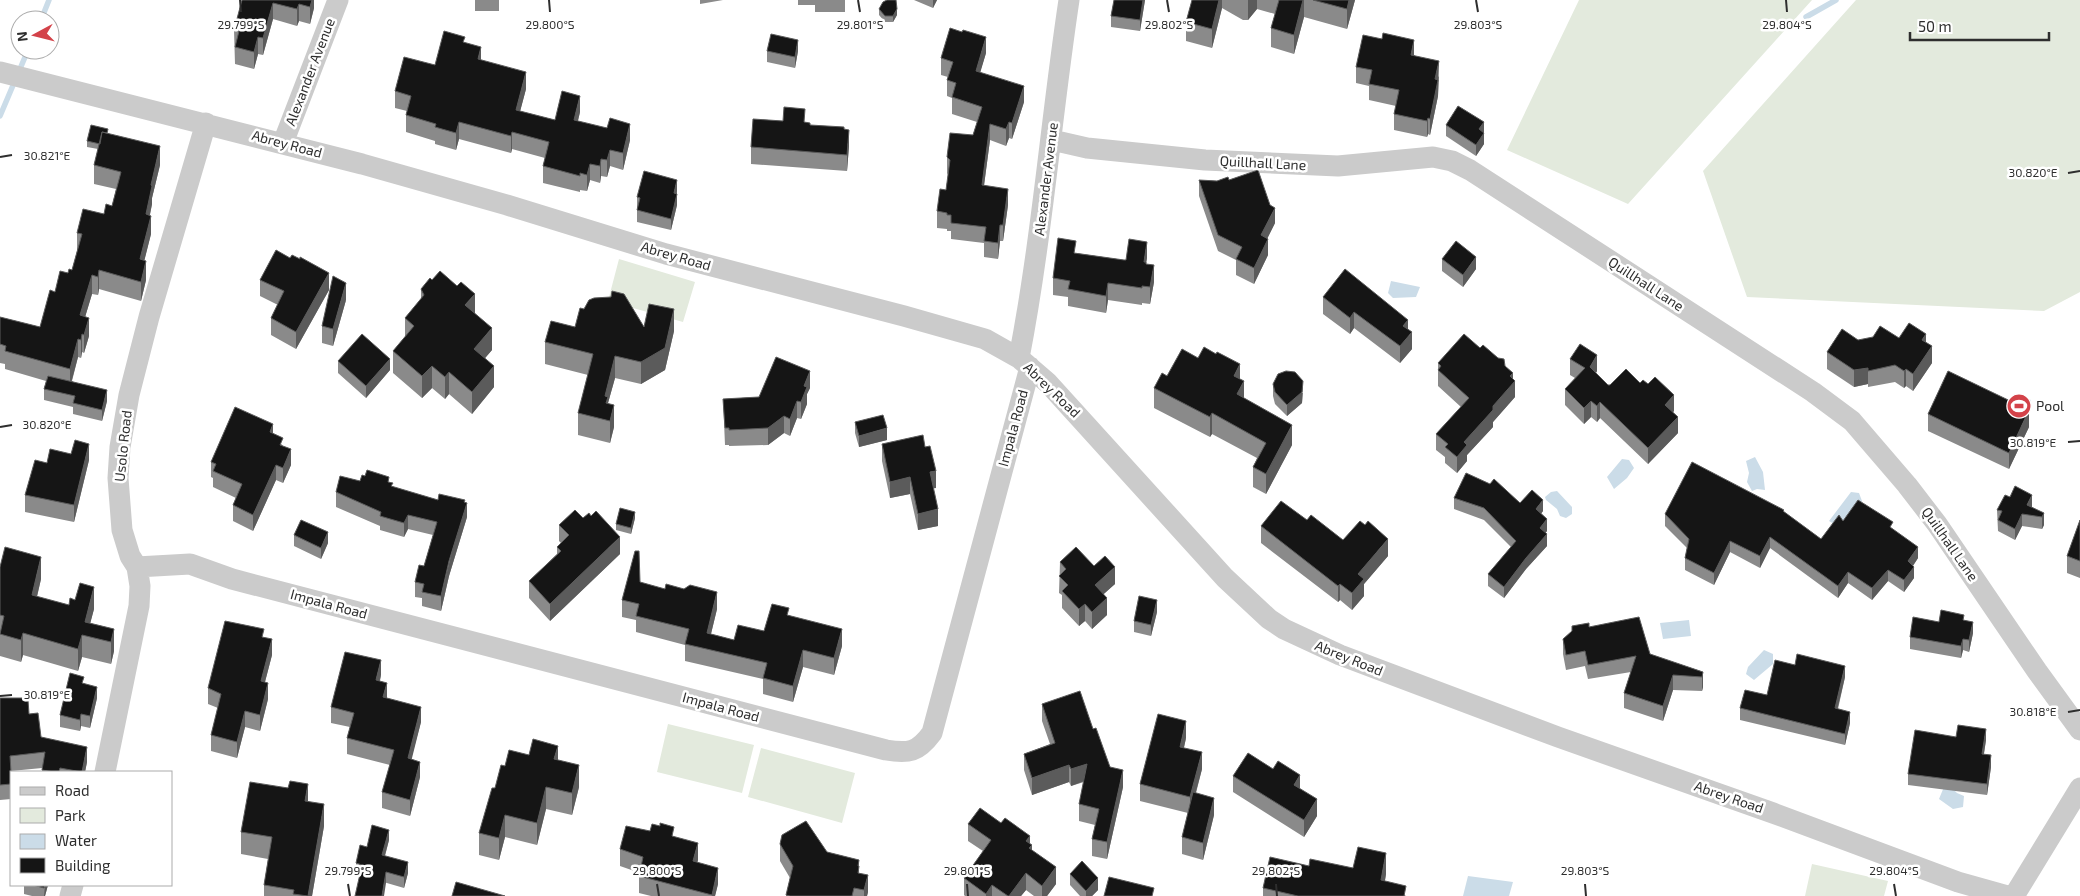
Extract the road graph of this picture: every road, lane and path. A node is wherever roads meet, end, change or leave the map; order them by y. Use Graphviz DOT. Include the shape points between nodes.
graph roads {
  1 [pos="338,0"];
  2 [pos="1069,0"];
  3 [pos="0,72"];
  4 [pos="206,123"];
  5 [pos="1052,140"];
  6 [pos="283,143"];
  7 [pos="1024,362"];
  8 [pos="137,567"];
  9 [pos="2080,730"];
  10 [pos="105,771"];
  11 [pos="2080,788"];
  12 [pos="1956,889"];
  13 [pos="2008,896"];
  14 [pos="2014,896"];
  1 -- 6 [label="street, Alexander Avenue"];
  2 -- 5 [label="street, Alexander Avenue"];
  3 -- 4 [label="street, Abrey Road"];
  4 -- 6 [label="street, Abrey Road"];
  4 -- 8 [label="street, Usolo Road" via="147,326 124,421 119,462 120,509 125,542"];
  5 -- 7 [label="street, Alexander Avenue"];
  5 -- 9 [label="street, Quillhall Lane" via="1087,148 1205,160 1328,166 1433,157 1452,161 1470,170 1845,415 1937,524 2036,671"];
  6 -- 7 [label="street, Abrey Road" via="498,202 666,254 985,339"];
  7 -- 8 [label="street, Impala Road" via="932,732 918,748 906,752 886,750 241,581 190,564"];
  7 -- 12 [label="street, Abrey Road" via="1066,401 1242,595 1284,629 1317,646 1393,676"];
  8 -- 10 [label="street, Usolo Road" via="139,606"];
  11 -- 14 [label="street"];
  12 -- 13 [label="street, Abrey Road"];
}
